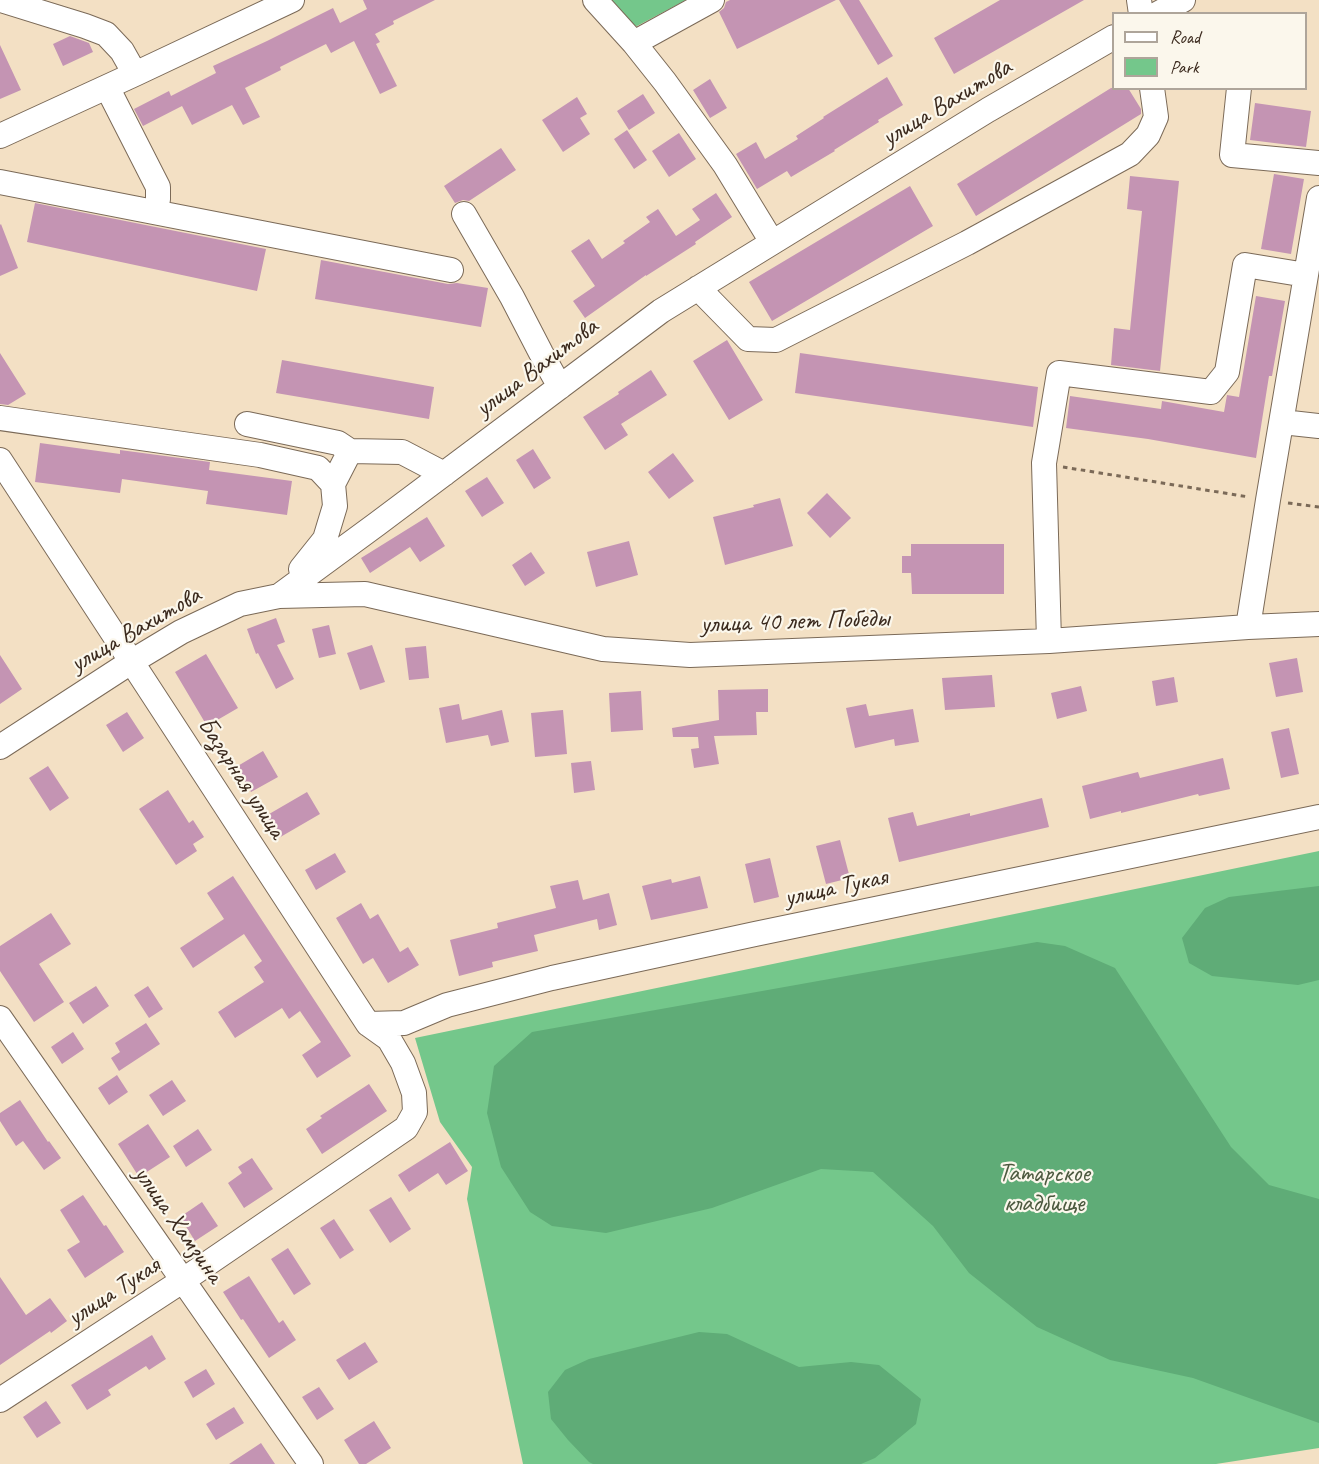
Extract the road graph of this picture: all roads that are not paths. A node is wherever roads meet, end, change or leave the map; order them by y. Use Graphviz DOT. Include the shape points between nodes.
graph roads {
  1 [pos="1,0"];
  2 [pos="292,0"];
  3 [pos="595,0"];
  4 [pos="712,0"];
  5 [pos="1183,0"];
  6 [pos="1161,12"];
  7 [pos="1112,38"];
  8 [pos="634,43"];
  9 [pos="135,75"];
  10 [pos="107,87"];
  11 [pos="1152,90"];
  12 [pos="1239,90"];
  13 [pos="0,136"];
  14 [pos="1319,163"];
  15 [pos="0,182"];
  16 [pos="1319,198"];
  17 [pos="156,212"];
  18 [pos="464,214"];
  19 [pos="772,242"];
  20 [pos="451,270"];
  21 [pos="1306,275"];
  22 [pos="698,288"];
  23 [pos="560,387"];
  24 [pos="0,418"];
  25 [pos="1281,422"];
  26 [pos="247,424"];
  27 [pos="1319,426"];
  28 [pos="350,451"];
  29 [pos="0,460"];
  30 [pos="444,474"];
  31 [pos="333,484"];
  32 [pos="279,596"];
  33 [pos="1319,624"];
  34 [pos="1248,627"];
  35 [pos="1048,641"];
  36 [pos="131,662"];
  37 [pos="0,747"];
  38 [pos="1319,817"];
  39 [pos="0,1018"];
  40 [pos="368,1024"];
  41 [pos="406,1128"];
  42 [pos="182,1281"];
  43 [pos="0,1400"];
  44 [pos="311,1464"];
  1 -- 9 [label="street" via="106,34 122,51"];
  2 -- 9 [label="street"];
  3 -- 8 [label="street"];
  4 -- 8 [label="street"];
  5 -- 6 [label="street"];
  7 -- 19 [label="street, улица Вахитова"];
  8 -- 19 [label="street" via="725,165"];
  9 -- 10 [label="street"];
  10 -- 13 [label="street"];
  10 -- 17 [label="street" via="158,187"];
  11 -- 22 [label="street" via="1156,117 1148,135 1130,154 776,340 748,339"];
  12 -- 14 [label="street" via="1232,155"];
  15 -- 17 [label="street"];
  16 -- 21 [label="street"];
  17 -- 20 [label="street"];
  18 -- 23 [label="street"];
  19 -- 22 [label="street, улица Вахитова"];
  21 -- 25 [label="street"];
  21 -- 35 [label="street" via="1245,265 1227,372 1211,392 1059,373 1044,464"];
  22 -- 23 [label="street, улица Вахитова" via="661,310"];
  23 -- 30 [label="street, улица Вахитова"];
  24 -- 31 [label="street" via="260,455 318,468"];
  25 -- 27 [label="street"];
  25 -- 34 [label="street"];
  26 -- 28 [label="street" via="338,443"];
  28 -- 30 [label="street" via="402,452"];
  28 -- 31 [label="street"];
  29 -- 36 [label="street, Базарная улица"];
  30 -- 32 [label="street, улица Вахитова"];
  31 -- 32 [label="street" via="335,506 325,539"];
  32 -- 35 [label="street, улица 40 лет Победы" via="365,594 603,649 690,655"];
  32 -- 36 [label="street, улица Вахитова" via="240,604"];
  33 -- 34 [label="street, улица 40 лет Победы"];
  34 -- 35 [label="street, улица 40 лет Победы"];
  36 -- 37 [label="street, улица Вахитова"];
  36 -- 40 [label="street, Базарная улица"];
  38 -- 40 [label="street, улица Тукая" via="552,978 447,1005 404,1023"];
  39 -- 42 [label="street, улица Хамзина"];
  40 -- 41 [label="street, Базарная улица" via="388,1040 403,1063 414,1093 415,1112"];
  41 -- 42 [label="street, улица Тукая"];
  42 -- 43 [label="street, улица Тукая"];
  42 -- 44 [label="street, улица Хамзина"];
}
